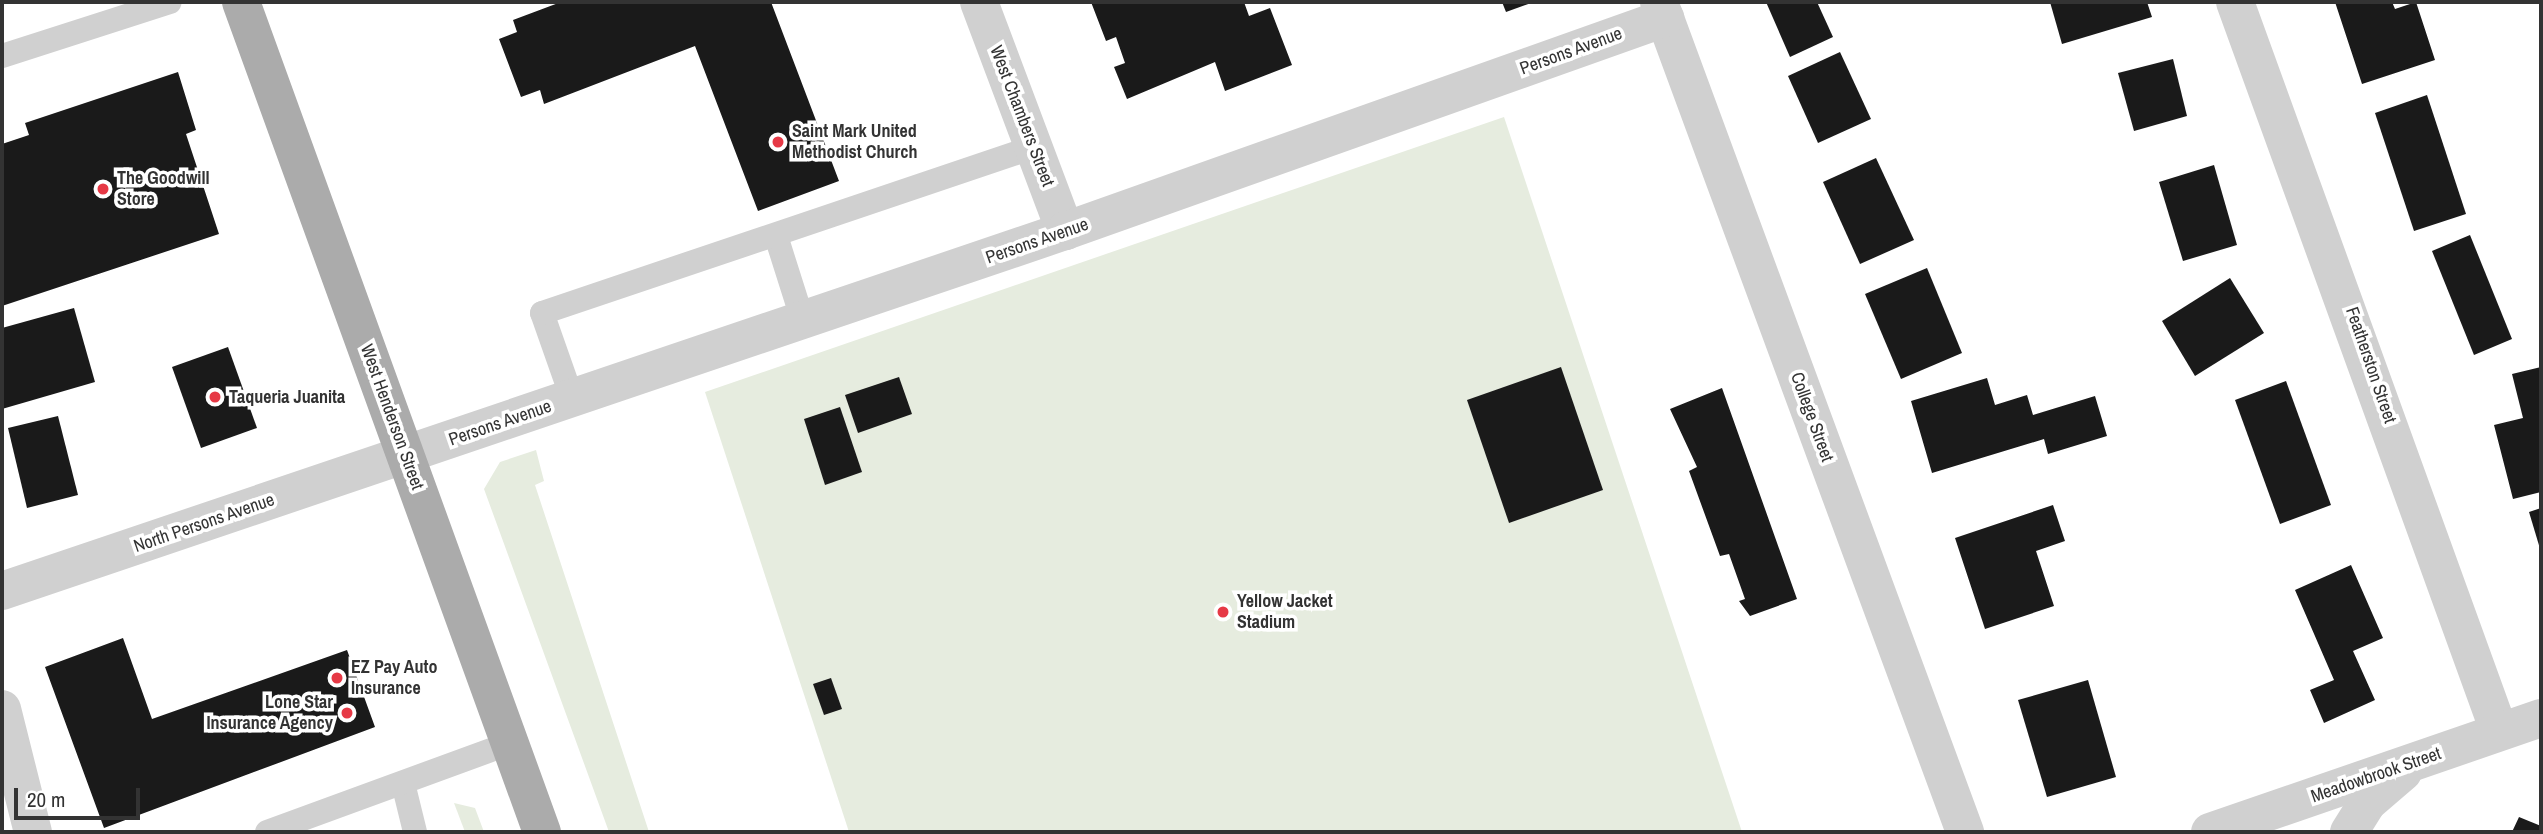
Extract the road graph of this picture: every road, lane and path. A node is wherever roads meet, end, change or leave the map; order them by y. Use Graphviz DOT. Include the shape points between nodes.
graph roads {
  1 [pos="170,2"];
  2 [pos="242,2"];
  3 [pos="979,2"];
  4 [pos="2235,2"];
  5 [pos="1662,10"];
  6 [pos="2,56"];
  7 [pos="1034,147"];
  8 [pos="1065,231"];
  9 [pos="775,236"];
  10 [pos="803,321"];
  11 [pos="572,398"];
  12 [pos="406,455"];
  13 [pos="2,592"];
  14 [pos="2,709"];
  15 [pos="2541,718"];
  16 [pos="2499,731"];
  17 [pos="510,743"];
  18 [pos="2416,763"];
  19 [pos="403,783"];
  20 [pos="2222,830"];
  21 [pos="33,832"];
  22 [pos="267,832"];
  23 [pos="415,832"];
  24 [pos="542,832"];
  25 [pos="1965,832"];
  26 [pos="2349,832"];
  1 -- 6 [label="lane"];
  2 -- 12 [label="main road, West Henderson Street"];
  3 -- 7 [label="street, West Chambers Street"];
  4 -- 16 [label="street, Featherston Street"];
  5 -- 8 [label="street, Persons Avenue"];
  5 -- 25 [label="street, College Street"];
  7 -- 8 [label="street, West Chambers Street"];
  7 -- 9 [label="lane"];
  8 -- 10 [label="street, Persons Avenue"];
  9 -- 10 [label="lane"];
  9 -- 11 [label="lane" via="542,313"];
  10 -- 11 [label="street, Persons Avenue"];
  11 -- 12 [label="street, Persons Avenue"];
  12 -- 13 [label="street, North Persons Avenue"];
  12 -- 17 [label="main road, West Henderson Street"];
  14 -- 21 [label="street"];
  15 -- 16 [label="street, Meadowbrook Street"];
  16 -- 18 [label="street, Meadowbrook Street"];
  17 -- 19 [label="lane"];
  17 -- 24 [label="main road, West Henderson Street"];
  18 -- 20 [label="street, Meadowbrook Street"];
  18 -- 26 [label="street" via="2387,783"];
  19 -- 22 [label="lane"];
  19 -- 23 [label="lane"];
}
